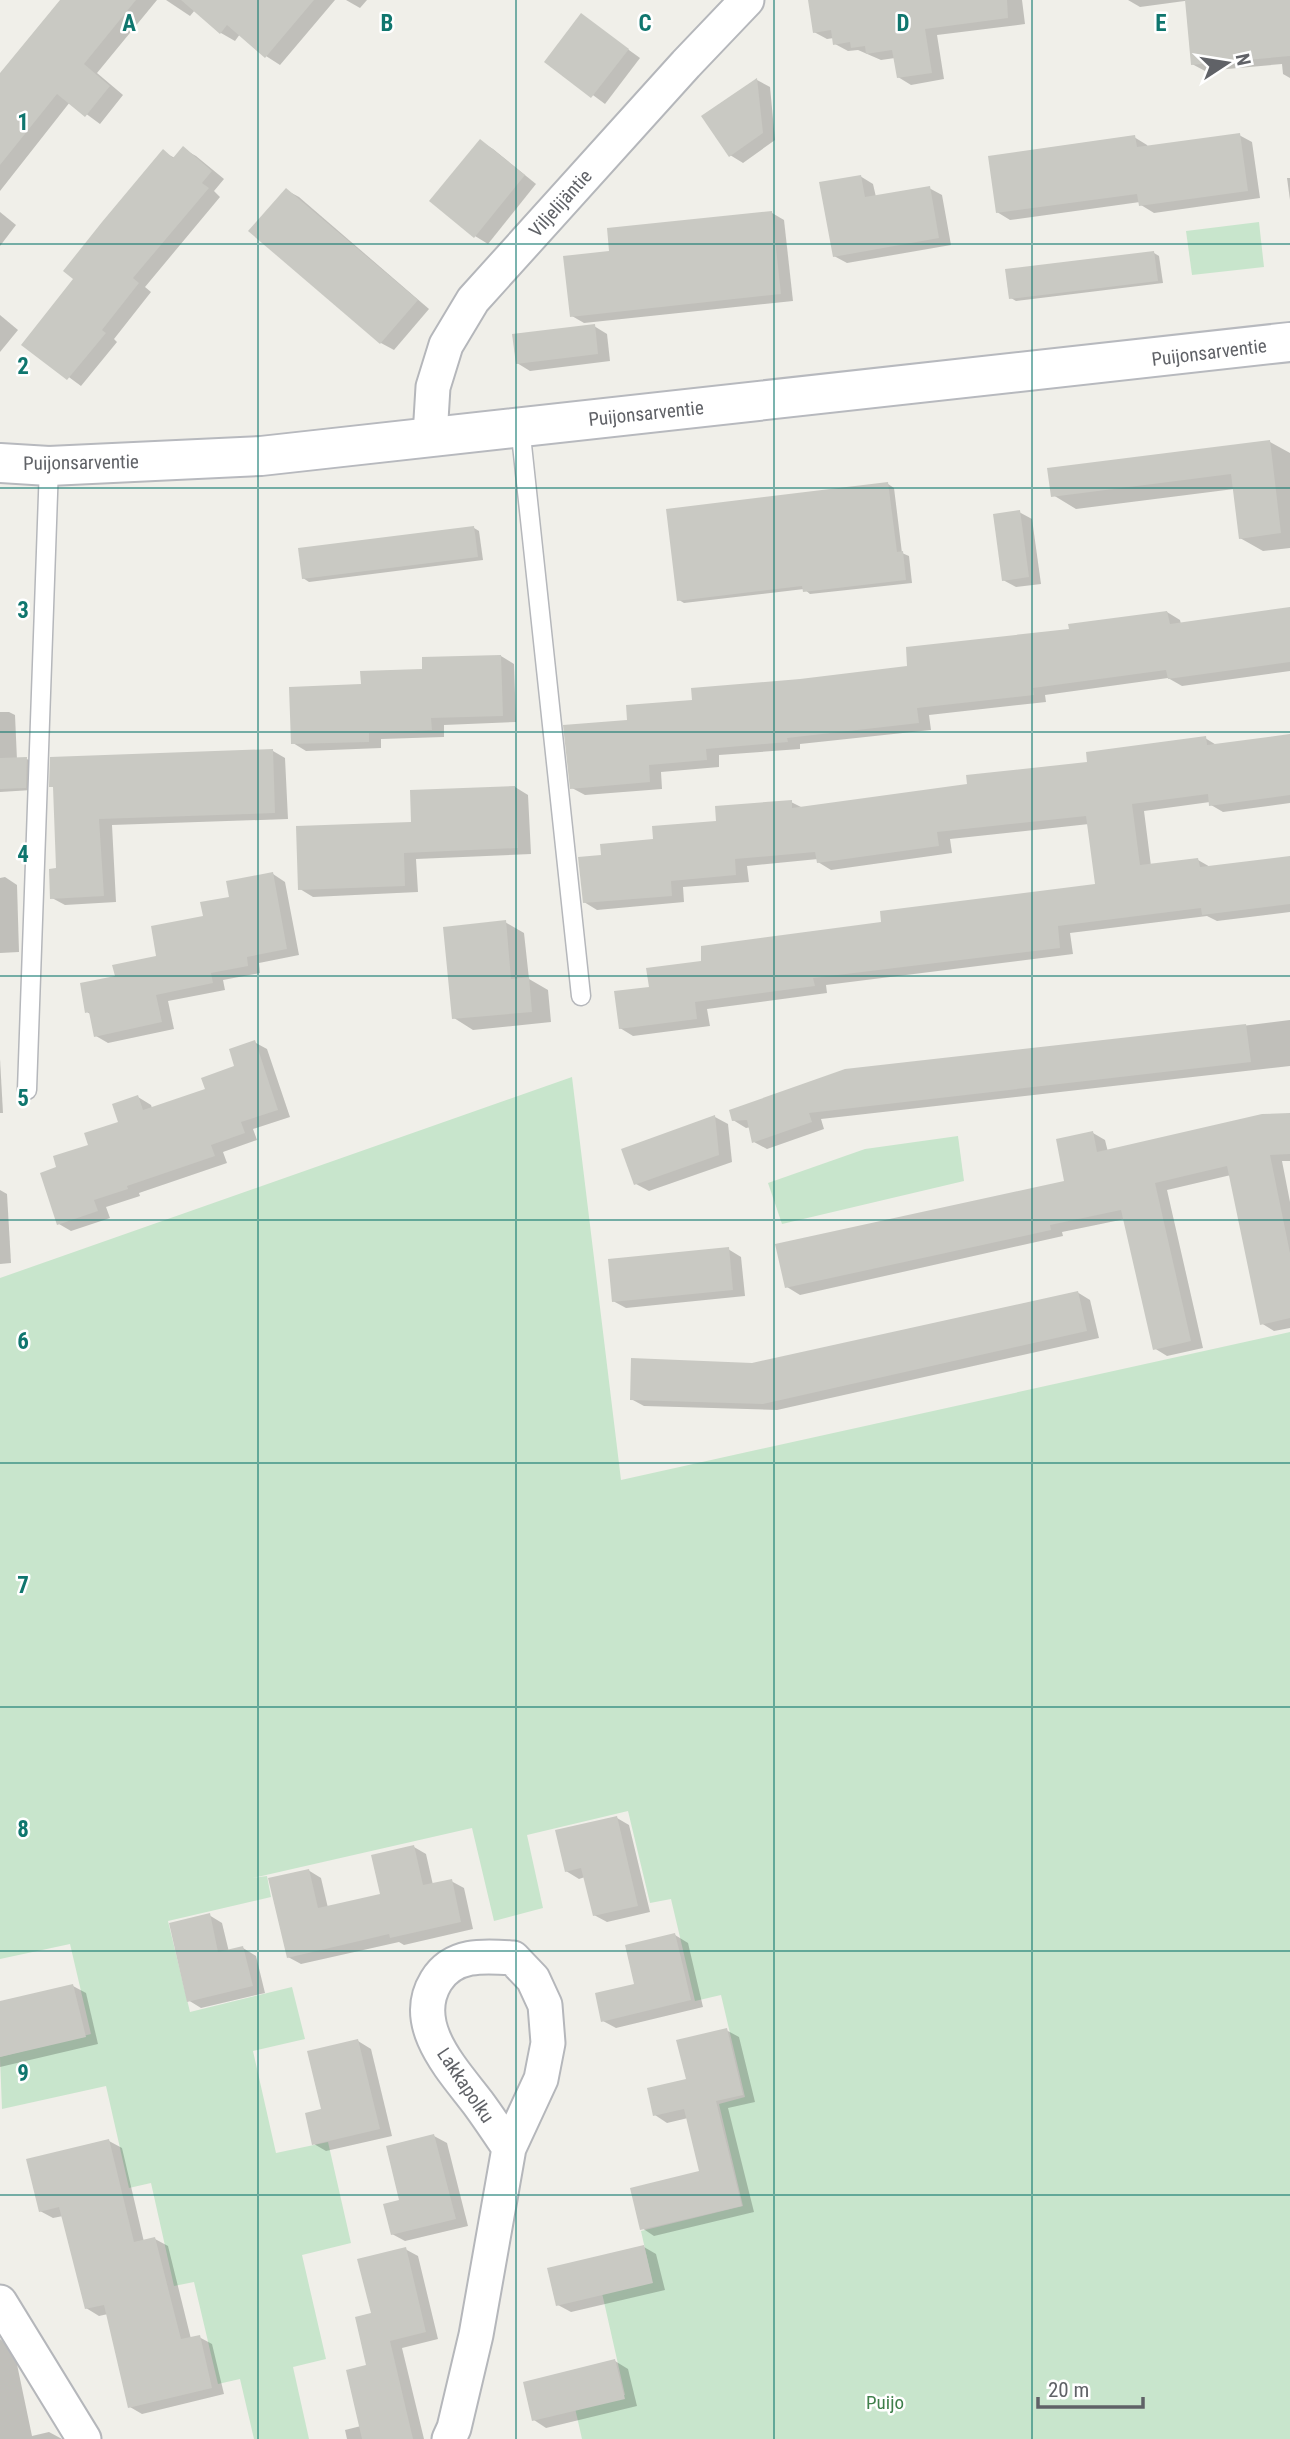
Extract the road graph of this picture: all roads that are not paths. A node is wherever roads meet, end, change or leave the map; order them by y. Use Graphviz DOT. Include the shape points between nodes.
graph roads {
  1 [pos="747,0"];
  2 [pos="1290,342"];
  3 [pos="520,426"];
  4 [pos="430,436"];
  5 [pos="0,463"];
  6 [pos="49,466"];
  7 [pos="581,996"];
  8 [pos="27,1090"];
  9 [pos="509,2148"];
  10 [pos="0,2302"];
  11 [pos="84,2439"];
  12 [pos="449,2439"];
  1 -- 4 [label="street, Viljelijäntie" via="472,300 446,345 433,387"];
  2 -- 3 [label="main road, Puijonsarventie"];
  3 -- 4 [label="main road, Puijonsarventie"];
  3 -- 7 [label="lane"];
  4 -- 6 [label="main road, Puijonsarventie" via="261,456"];
  5 -- 6 [label="main road, Puijonsarventie"];
  6 -- 8 [label="lane"];
  9 -- 9 [label="street, Lakkapolku" via="541,2079 548,2043 545,2005 533,1979 513,1958 479,1955 445,1968 436,1979 428,1996 429,2022 451,2069"];
  9 -- 12 [label="street, Lakkapolku" via="476,2335"];
  10 -- 11 [label="street"];
}
